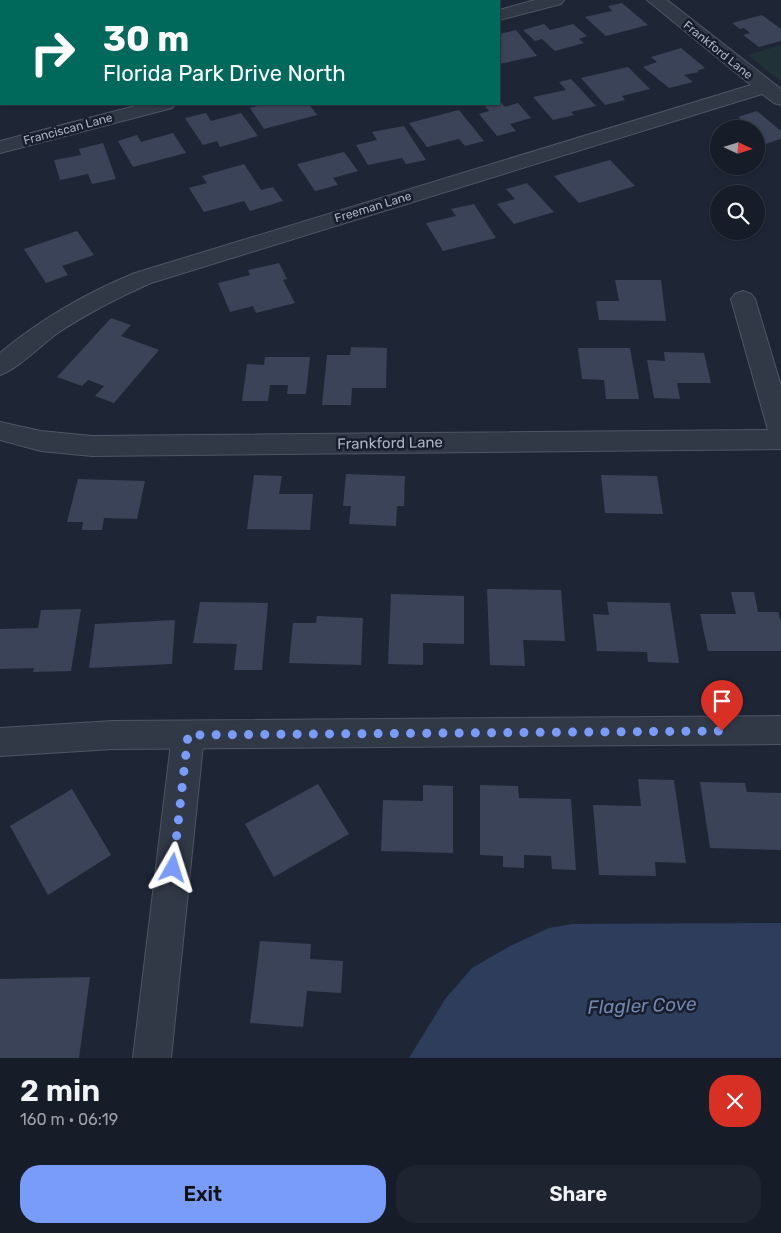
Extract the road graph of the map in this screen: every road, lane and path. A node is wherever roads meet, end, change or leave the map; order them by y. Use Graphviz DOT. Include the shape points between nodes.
graph roads {
  1 [pos="555,0"];
  2 [pos="656,0"];
  3 [pos="500,15"];
  4 [pos="773,93"];
  5 [pos="161,105"];
  6 [pos="0,148"];
  7 [pos="743,300"];
  8 [pos="0,366"];
  9 [pos="781,429"];
  10 [pos="0,431"];
  11 [pos="781,439"];
  12 [pos="781,730"];
  13 [pos="188,735"];
  14 [pos="0,742"];
  15 [pos="152,1058"];
  1 -- 3 [label="street"];
  2 -- 4 [label="street, Frankford Lane"];
  4 -- 8 [label="street, Freeman Lane" via="143,278 62,319"];
  5 -- 6 [label="street, Franciscan Lane"];
  7 -- 9 [label="street"];
  10 -- 11 [label="street, Frankford Lane" via="41,441 100,446"];
  12 -- 13 [label="street"];
  13 -- 14 [label="street" via="113,735"];
  13 -- 15 [label="street"];
}
